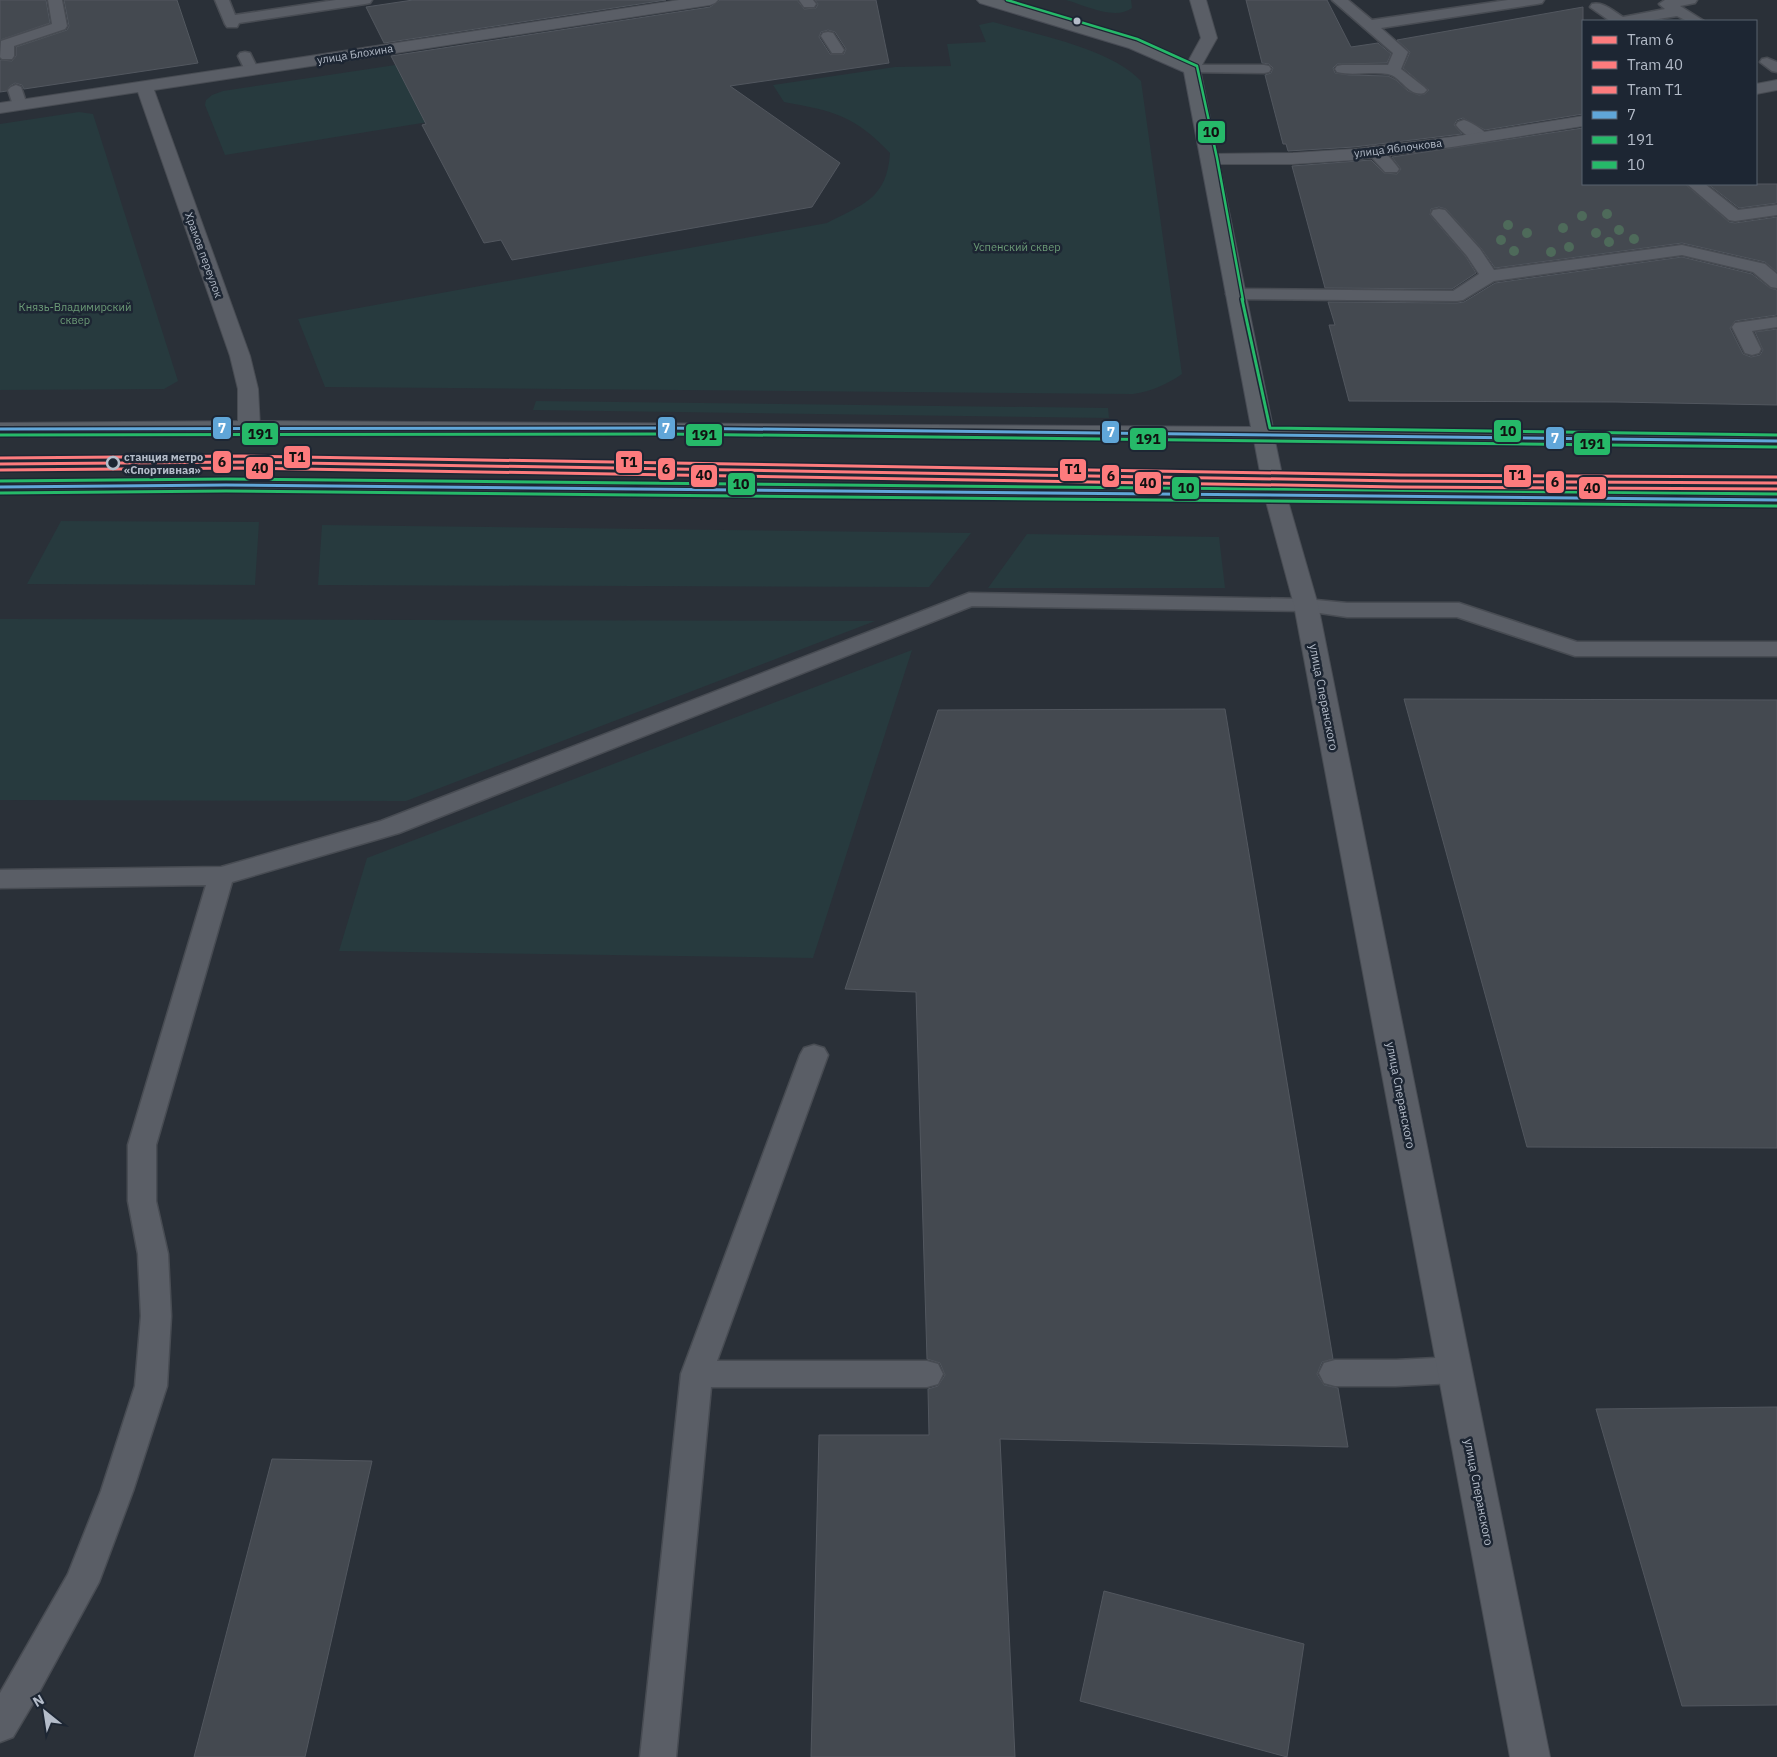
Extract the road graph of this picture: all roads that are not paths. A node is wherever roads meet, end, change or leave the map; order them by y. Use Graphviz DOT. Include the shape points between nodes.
graph roads {
  1 [pos="55,0"];
  2 [pos="222,0"];
  3 [pos="365,0"];
  4 [pos="710,0"];
  5 [pos="985,0"];
  6 [pos="1198,0"];
  7 [pos="1339,0"];
  8 [pos="1537,0"];
  9 [pos="1690,0"];
  10 [pos="1597,8"];
  11 [pos="1679,11"];
  12 [pos="1616,20"];
  13 [pos="1630,20"];
  14 [pos="1695,20"];
  15 [pos="1369,25"];
  16 [pos="828,36"];
  17 [pos="837,50"];
  18 [pos="7,56"];
  19 [pos="1192,69"];
  20 [pos="1264,69"];
  21 [pos="1342,70"];
  22 [pos="1393,70"];
  23 [pos="1777,85"];
  24 [pos="144,86"];
  25 [pos="1757,89"];
  26 [pos="1419,90"];
  27 [pos="0,108"];
  28 [pos="1582,121"];
  29 [pos="1464,125"];
  30 [pos="1482,138"];
  31 [pos="1374,152"];
  32 [pos="1211,159"];
  33 [pos="1391,168"];
  34 [pos="1696,185"];
  35 [pos="1777,210"];
  36 [pos="1439,214"];
  37 [pos="1489,276"];
  38 [pos="1777,283"];
  39 [pos="1234,294"];
  40 [pos="1777,322"];
  41 [pos="1752,349"];
  42 [pos="249,427"];
  43 [pos="0,429"];
  44 [pos="1264,434"];
  45 [pos="1777,441"];
  46 [pos="0,487"];
  47 [pos="1275,494"];
  48 [pos="1777,500"];
  49 [pos="1306,606"];
  50 [pos="1777,648"];
  51 [pos="220,876"];
  52 [pos="0,879"];
  53 [pos="814,1055"];
  54 [pos="1455,1370"];
  55 [pos="1335,1373"];
  56 [pos="697,1374"];
  57 [pos="927,1374"];
  58 [pos="0,1725"];
  59 [pos="658,1757"];
  60 [pos="1530,1757"];
  1 -- 18 [label="lane" via="60,26 6,44"];
  2 -- 3 [label="lane" via="231,22"];
  4 -- 24 [label="street, улица Блохина" via="248,63"];
  5 -- 19 [label="main road" via="1135,45"];
  6 -- 19 [label="street" via="1209,38"];
  7 -- 15 [label="lane"];
  8 -- 15 [label="lane"];
  9 -- 11 [label="lane" via="1666,4"];
  10 -- 12 [label="lane"];
  11 -- 13 [label="lane"];
  11 -- 14 [label="lane"];
  15 -- 22 [label="lane" via="1401,52"];
  16 -- 17 [label="lane"];
  19 -- 20 [label="lane"];
  19 -- 32 [label="main road, улица Сперанского"];
  21 -- 22 [label="lane"];
  22 -- 26 [label="lane"];
  23 -- 25 [label="street"];
  24 -- 27 [label="street, улица Блохина" via="18,97"];
  24 -- 42 [label="street, Храмов переулок" via="240,356 248,389"];
  28 -- 30 [label="street, улица Яблочкова"];
  29 -- 30 [label="lane"];
  30 -- 31 [label="street, улица Яблочкова"];
  31 -- 32 [label="street, улица Яблочкова" via="1274,160"];
  31 -- 33 [label="lane"];
  32 -- 39 [label="main road, улица Сперанского"];
  34 -- 35 [label="lane" via="1735,216"];
  36 -- 37 [label="lane" via="1474,252"];
  37 -- 38 [label="lane" via="1682,250 1759,268"];
  37 -- 39 [label="lane" via="1457,296"];
  39 -- 44 [label="main road, улица Сперанского"];
  40 -- 41 [label="lane" via="1741,327"];
  42 -- 43 [label="main road"];
  42 -- 44 [label="main road"];
  44 -- 45 [label="main road"];
  44 -- 47 [label="main road, улица Сперанского"];
  46 -- 47 [label="main road" via="236,485"];
  47 -- 48 [label="main road"];
  47 -- 49 [label="street, улица Сперанского"];
  49 -- 50 [label="lane" via="1346,610 1459,610 1575,649"];
  49 -- 51 [label="lane" via="969,599 390,827"];
  49 -- 54 [label="street, улица Сперанского"];
  51 -- 52 [label="lane"];
  51 -- 58 [label="lane" via="142,1145 142,1201 153,1254 156,1316 151,1386 117,1491 82,1582"];
  53 -- 56 [label="lane"];
  54 -- 55 [label="lane"];
  54 -- 60 [label="street, улица Сперанского"];
  56 -- 57 [label="lane"];
  56 -- 59 [label="lane"];
}
